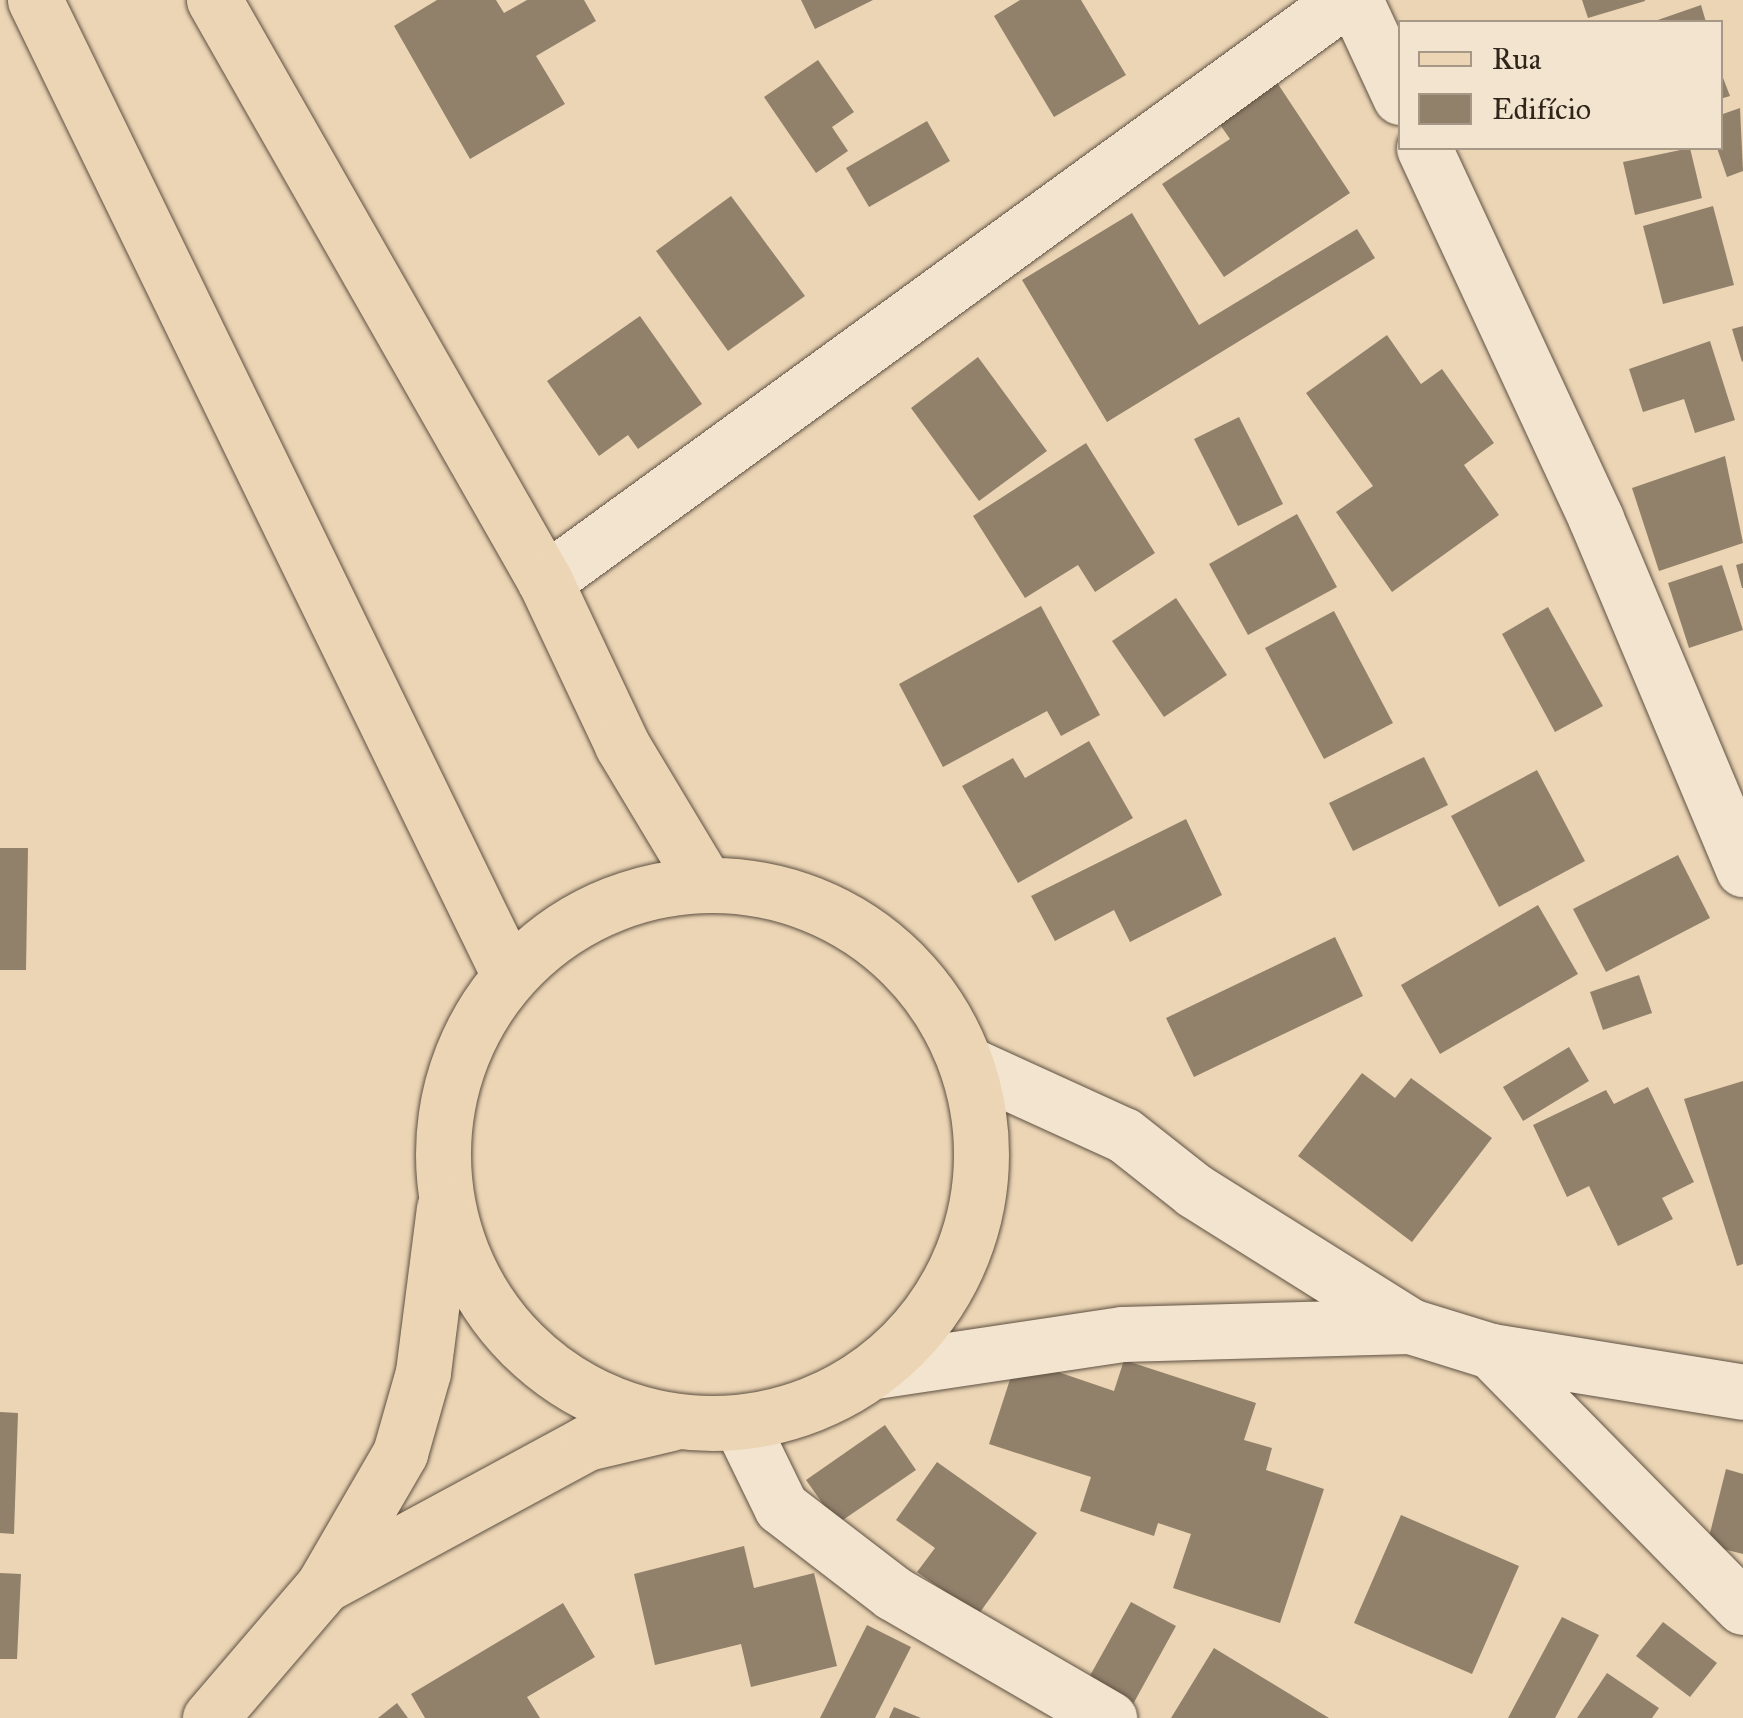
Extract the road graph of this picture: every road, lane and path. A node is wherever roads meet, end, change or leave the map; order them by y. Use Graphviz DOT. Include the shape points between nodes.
graph roads {
  1 [pos="35,0"];
  2 [pos="214,0"];
  3 [pos="1344,0"];
  4 [pos="1355,0"];
  5 [pos="1398,93"];
  6 [pos="1425,150"];
  7 [pos="545,581"];
  8 [pos="1743,869"];
  9 [pos="705,883"];
  10 [pos="509,975"];
  11 [pos="968,1064"];
  12 [pos="445,1206"];
  13 [pos="1410,1326"];
  14 [pos="1491,1351"];
  15 [pos="875,1371"];
  16 [pos="1743,1392"];
  17 [pos="672,1423"];
  18 [pos="741,1425"];
  19 [pos="323,1586"];
  20 [pos="1743,1606"];
  21 [pos="210,1718"];
  22 [pos="1110,1718"];
  1 -- 10 [label="main road"];
  2 -- 7 [label="main road"];
  3 -- 7 [label="street"];
  4 -- 5 [label="street"];
  6 -- 8 [label="street" via="1596,519"];
  7 -- 9 [label="main road" via="622,745"];
  9 -- 10 [label="main road" via="632,895 565,927"];
  9 -- 11 [label="main road" via="790,894 867,930 928,989"];
  10 -- 12 [label="main road" via="464,1045 443,1124"];
  11 -- 13 [label="street" via="1124,1135 1195,1191"];
  11 -- 15 [label="main road" via="984,1148 972,1232 934,1309"];
  12 -- 17 [label="main road" via="487,1308 567,1385"];
  12 -- 19 [label="main road" via="423,1372 400,1453"];
  13 -- 14 [label="street"];
  13 -- 15 [label="street" via="1122,1334"];
  14 -- 16 [label="street"];
  14 -- 20 [label="street"];
  15 -- 18 [label="main road" via="811,1407"];
  17 -- 18 [label="main road"];
  17 -- 19 [label="main road" via="587,1443"];
  18 -- 22 [label="street" via="781,1508 893,1593"];
  19 -- 21 [label="main road"];
}
